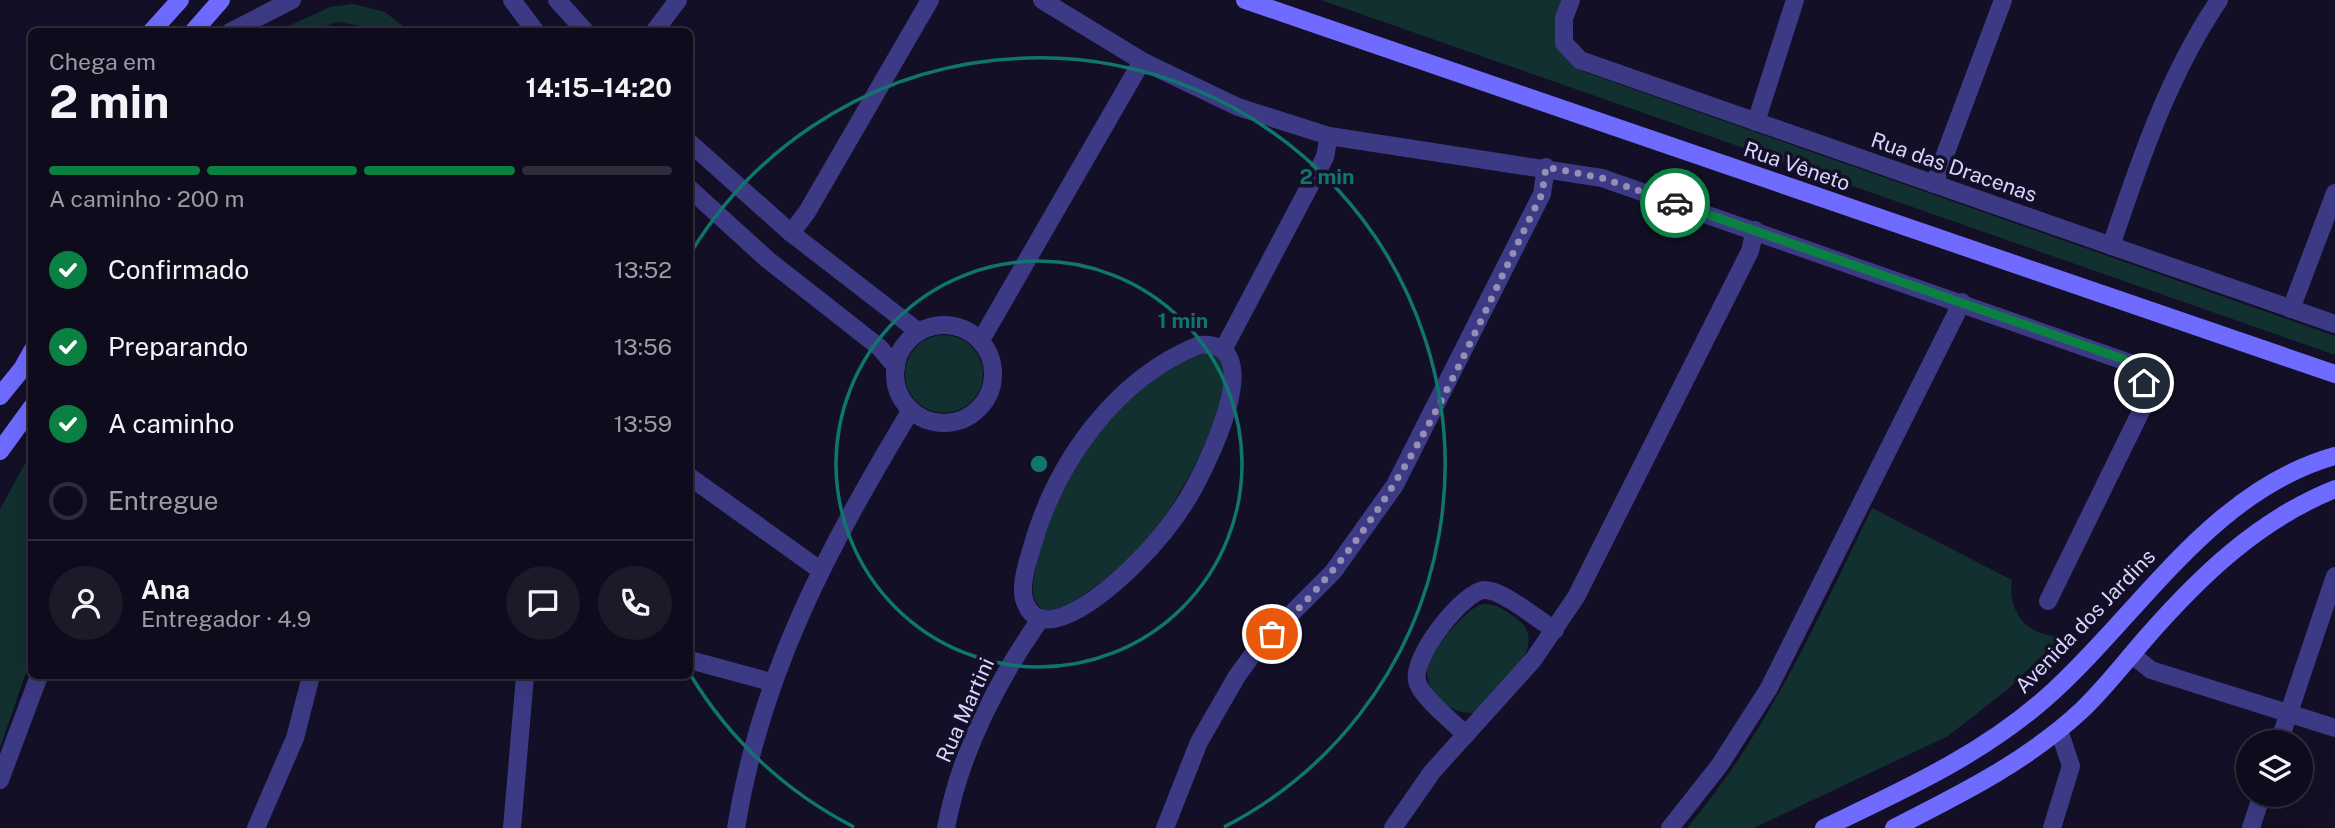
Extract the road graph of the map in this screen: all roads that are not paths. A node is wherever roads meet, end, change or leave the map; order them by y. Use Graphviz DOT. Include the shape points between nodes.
graph roads {
  1 [pos="180,0"];
  2 [pos="221,0"];
  3 [pos="292,0"];
  4 [pos="512,0"];
  5 [pos="557,0"];
  6 [pos="678,0"];
  7 [pos="930,0"];
  8 [pos="1042,0"];
  9 [pos="1245,0"];
  10 [pos="1571,0"];
  11 [pos="1796,0"];
  12 [pos="2003,0"];
  13 [pos="2219,0"];
  14 [pos="155,28"];
  15 [pos="196,28"];
  16 [pos="238,28"];
  17 [pos="533,28"];
  18 [pos="582,28"];
  19 [pos="656,28"];
  20 [pos="1142,61"];
  21 [pos="1756,122"];
  22 [pos="1329,136"];
  23 [pos="693,146"];
  24 [pos="1546,167"];
  25 [pos="1934,184"];
  26 [pos="693,192"];
  27 [pos="2335,194"];
  28 [pos="1755,230"];
  29 [pos="791,233"];
  30 [pos="2110,246"];
  31 [pos="1962,302"];
  32 [pos="2291,309"];
  33 [pos="2335,324"];
  34 [pos="919,332"];
  35 [pos="981,340"];
  36 [pos="1223,350"];
  37 [pos="28,358"];
  38 [pos="895,367"];
  39 [pos="2335,374"];
  40 [pos="0,396"];
  41 [pos="911,410"];
  42 [pos="28,412"];
  43 [pos="0,451"];
  44 [pos="2335,456"];
  45 [pos="693,479"];
  46 [pos="2335,489"];
  47 [pos="2193,544"];
  48 [pos="2217,564"];
  49 [pos="820,570"];
  50 [pos="2335,576"];
  51 [pos="2048,601"];
  52 [pos="1041,618"];
  53 [pos="1555,630"];
  54 [pos="2132,655"];
  55 [pos="693,661"];
  56 [pos="38,679"];
  57 [pos="310,679"];
  58 [pos="525,679"];
  59 [pos="771,682"];
  60 [pos="2289,713"];
  61 [pos="2335,728"];
  62 [pos="2059,730"];
  63 [pos="2283,730"];
  64 [pos="1466,735"];
  65 [pos="0,780"];
  66 [pos="2258,807"];
  67 [pos="256,828"];
  68 [pos="512,828"];
  69 [pos="736,828"];
  70 [pos="946,828"];
  71 [pos="1165,828"];
  72 [pos="1393,828"];
  73 [pos="1670,828"];
  74 [pos="1824,828"];
  75 [pos="1894,828"];
  76 [pos="2052,828"];
  77 [pos="2251,828"];
  1 -- 14 [label="street"];
  2 -- 15 [label="street"];
  3 -- 16 [label="street"];
  4 -- 17 [label="street"];
  5 -- 18 [label="street"];
  6 -- 19 [label="street"];
  7 -- 29 [label="street"];
  8 -- 20 [label="street"];
  9 -- 39 [label="street, Rua Vêneto"];
  10 -- 21 [label="street, Rua das Dracenas" via="1564,18 1564,43 1580,60"];
  11 -- 21 [label="street"];
  12 -- 25 [label="street"];
  13 -- 30 [label="street" via="2197,32 2152,127"];
  20 -- 22 [label="street" via="1238,107"];
  20 -- 35 [label="street"];
  21 -- 25 [label="street, Rua das Dracenas"];
  22 -- 24 [label="street"];
  22 -- 36 [label="street" via="1325,157"];
  23 -- 29 [label="street"];
  24 -- 28 [label="street" via="1602,178"];
  24 -- 71 [label="street" via="1542,194 1395,485 1333,572 1259,646 1237,676 1199,742"];
  25 -- 30 [label="street, Rua das Dracenas"];
  26 -- 38 [label="street" via="777,267 879,347"];
  27 -- 32 [label="street"];
  28 -- 31 [label="street"];
  28 -- 53 [label="street" via="1749,251 1594,562"];
  29 -- 34 [label="street"];
  30 -- 32 [label="street, Rua das Dracenas"];
  31 -- 51 [label="street" via="2123,359 2136,368 2144,383 2141,413"];
  31 -- 73 [label="street" via="1769,688 1719,766"];
  32 -- 33 [label="street, Rua das Dracenas"];
  34 -- 35 [label="street" via="946,324 959,326"];
  34 -- 38 [label="street" via="900,352"];
  35 -- 41 [label="street" via="993,364 993,378 982,405 970,416 947,422 925,419"];
  36 -- 52 [label="street" via="1234,369 1228,403 1211,453 1180,510 1136,564 1093,600 1060,619"];
  36 -- 52 [label="street" via="1199,345 1158,368 1109,409 1076,449 1048,500 1029,556 1024,599"];
  37 -- 40 [label="street"];
  38 -- 41 [label="street" via="901,398"];
  41 -- 49 [label="street"];
  42 -- 43 [label="street"];
  44 -- 47 [label="street, Avenida dos Jardins" via="2257,494"];
  45 -- 49 [label="street"];
  46 -- 48 [label="street" via="2285,513"];
  47 -- 48 [label="street"];
  47 -- 74 [label="street, Avenida dos Jardins" via="2072,673 2022,718 1935,774"];
  48 -- 54 [label="street"];
  49 -- 59 [label="street"];
  50 -- 60 [label="street"];
  52 -- 70 [label="street, Rua Martini" via="982,718"];
  53 -- 64 [label="street" via="1510,689"];
  53 -- 64 [label="street" via="1494,592 1468,595 1421,653 1416,671 1418,686"];
  54 -- 60 [label="street" via="2151,670"];
  54 -- 62 [label="street"];
  55 -- 59 [label="street"];
  56 -- 65 [label="street"];
  57 -- 67 [label="street" via="287,760"];
  58 -- 68 [label="street"];
  59 -- 69 [label="street" via="748,762"];
  60 -- 61 [label="street"];
  60 -- 63 [label="street"];
  62 -- 75 [label="street" via="2003,771"];
  62 -- 76 [label="street" via="2071,766"];
  64 -- 72 [label="street" via="1415,793"];
  66 -- 77 [label="street"];
}
